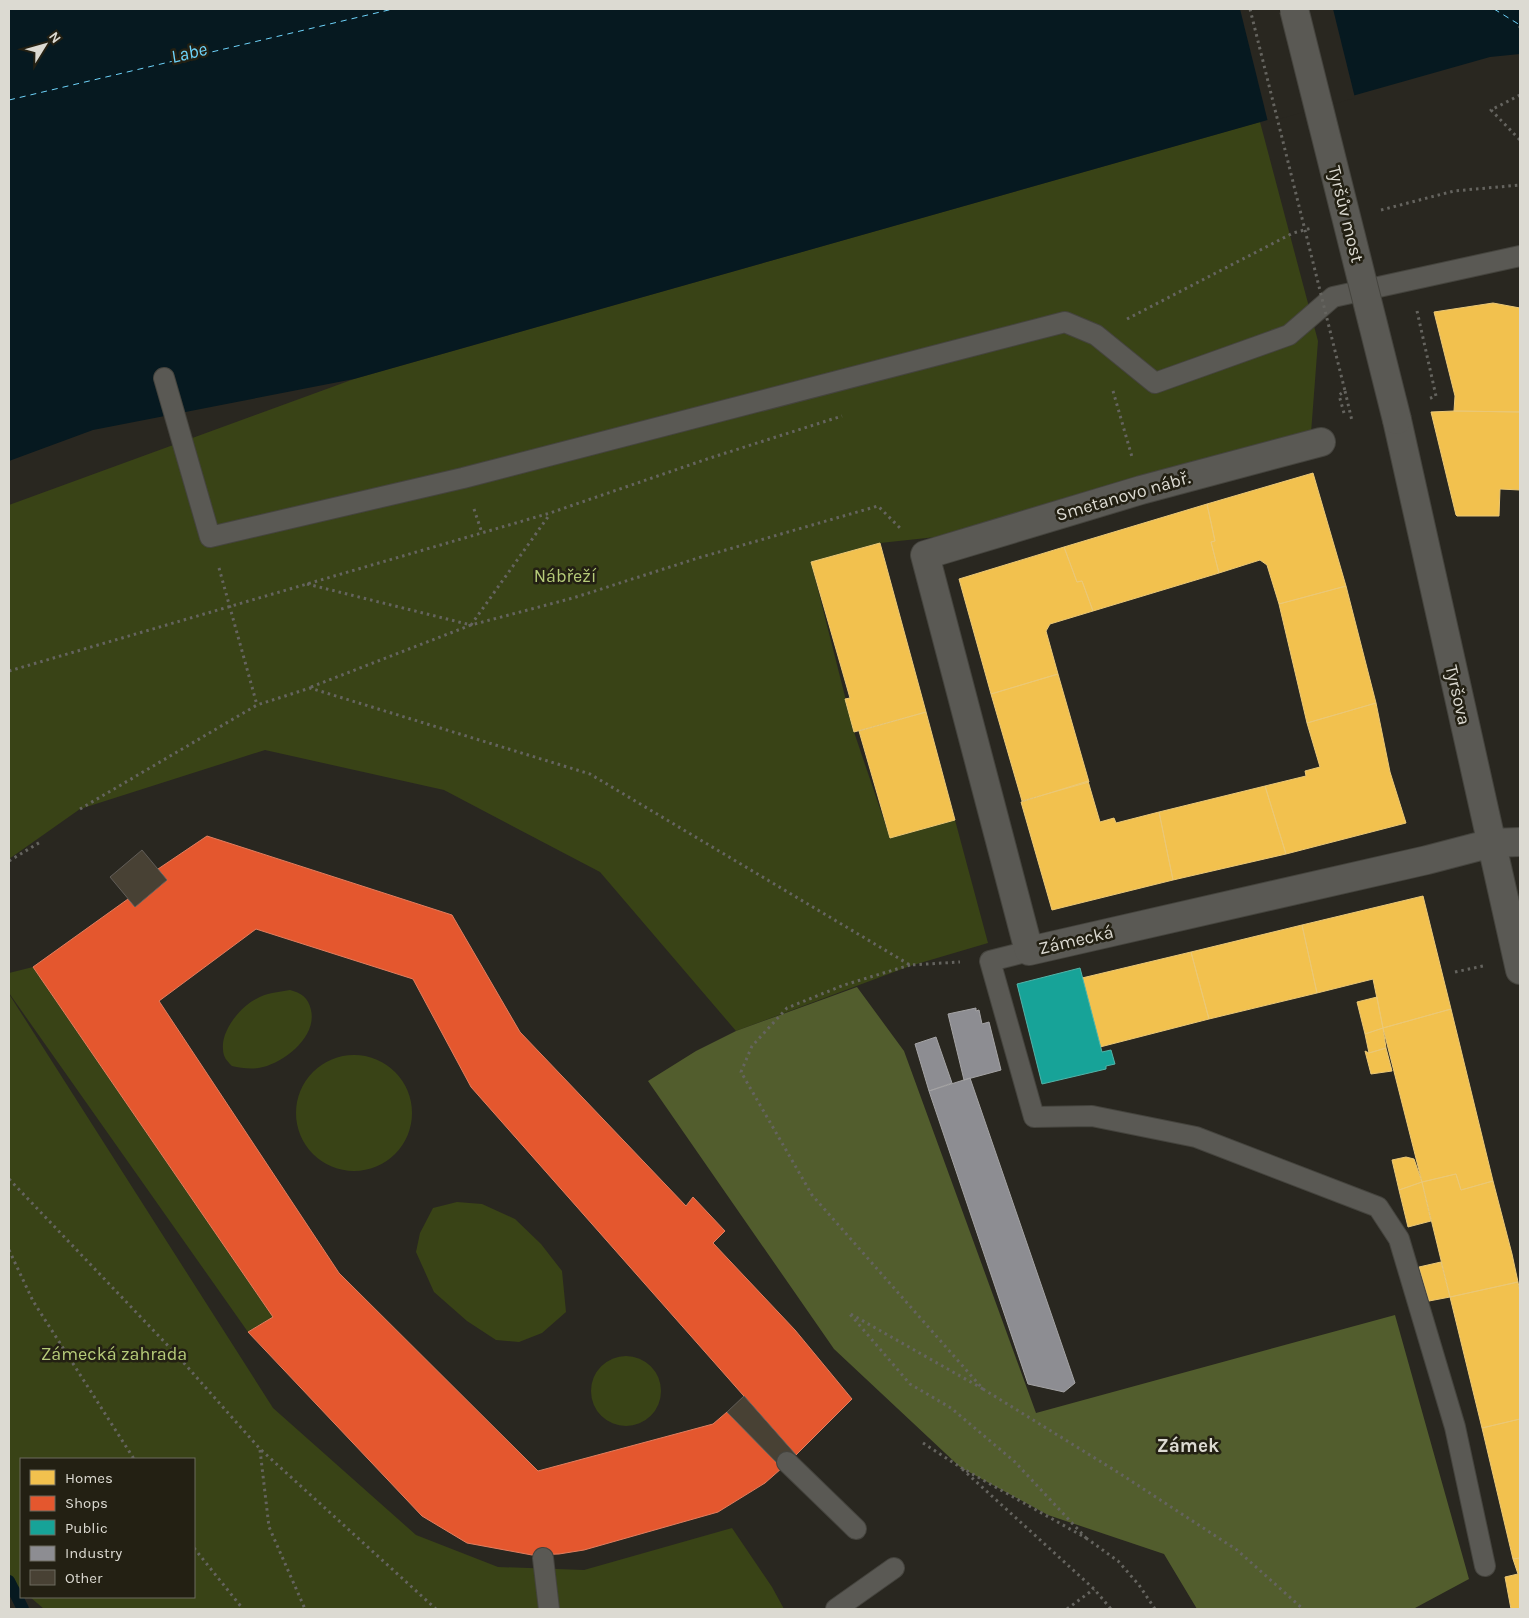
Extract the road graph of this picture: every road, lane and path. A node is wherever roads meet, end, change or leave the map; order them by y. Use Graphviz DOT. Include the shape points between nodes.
graph roads {
  1 [pos="1250,9"];
  2 [pos="1294,9"];
  3 [pos="1520,95"];
  4 [pos="1520,140"];
  5 [pos="1520,185"];
  6 [pos="1408,203"];
  7 [pos="1293,233"];
  8 [pos="1520,256"];
  9 [pos="1410,281"];
  10 [pos="1096,335"];
  11 [pos="164,378"];
  12 [pos="1420,401"];
  13 [pos="842,416"];
  14 [pos="1397,420"];
  15 [pos="1353,428"];
  16 [pos="1321,442"];
  17 [pos="550,513"];
  18 [pos="210,537"];
  19 [pos="925,554"];
  20 [pos="305,584"];
  21 [pos="229,607"];
  22 [pos="471,625"];
  23 [pos="9,671"];
  24 [pos="310,688"];
  25 [pos="257,705"];
  26 [pos="80,809"];
  27 [pos="42,841"];
  28 [pos="1520,842"];
  29 [pos="1492,843"];
  30 [pos="9,861"];
  31 [pos="1029,951"];
  32 [pos="990,960"];
  33 [pos="1490,965"];
  34 [pos="910,966"];
  35 [pos="1520,970"];
  36 [pos="1455,972"];
  37 [pos="9,1178"];
  38 [pos="9,1250"];
  39 [pos="983,1389"];
  40 [pos="923,1443"];
  41 [pos="260,1449"];
  42 [pos="133,1458"];
  43 [pos="788,1462"];
  44 [pos="960,1467"];
  45 [pos="856,1530"];
  46 [pos="1086,1538"];
  47 [pos="195,1549"];
  48 [pos="543,1558"];
  49 [pos="1485,1566"];
  50 [pos="894,1568"];
  51 [pos="1094,1589"];
  52 [pos="243,1609"];
  53 [pos="305,1609"];
  54 [pos="436,1609"];
  55 [pos="549,1609"];
  56 [pos="836,1609"];
  57 [pos="1067,1609"];
  58 [pos="1110,1609"];
  59 [pos="1155,1609"];
  60 [pos="1303,1609"];
  1 -- 15 [label="path, bridge"];
  2 -- 14 [label="street, Tyršův most, bridge"];
  3 -- 4 [label="path" via="1490,110"];
  5 -- 6 [label="path" via="1454,191"];
  7 -- 10 [label="path"];
  8 -- 9 [label="lane"];
  9 -- 10 [label="lane" via="1334,297 1289,335 1155,383"];
  9 -- 12 [label="path" via="1436,396"];
  10 -- 18 [label="lane" via="1064,322 472,475"];
  11 -- 18 [label="lane"];
  13 -- 17 [label="path"];
  14 -- 29 [label="street, Tyršova"];
  16 -- 19 [label="street, Smetanovo nábř." via="1141,490"];
  17 -- 20 [label="path"];
  17 -- 22 [label="path"];
  18 -- 21 [label="path"];
  19 -- 22 [label="path" via="878,506 573,598"];
  19 -- 31 [label="street, Zámecká"];
  20 -- 21 [label="path"];
  20 -- 22 [label="path"];
  21 -- 23 [label="path"];
  21 -- 25 [label="path"];
  22 -- 24 [label="path"];
  24 -- 25 [label="path"];
  24 -- 34 [label="path" via="590,774"];
  25 -- 26 [label="path"];
  27 -- 30 [label="path"];
  28 -- 29 [label="street, Zámecká"];
  29 -- 31 [label="street, Zámecká"];
  29 -- 35 [label="street, Tyršova"];
  31 -- 32 [label="lane"];
  32 -- 34 [label="path"];
  32 -- 49 [label="lane" via="1034,1117 1092,1116 1196,1137 1378,1207 1402,1248 1455,1427"];
  33 -- 36 [label="path"];
  34 -- 39 [label="path" via="787,1008 752,1046 741,1072 812,1195"];
  37 -- 41 [label="path" via="175,1353"];
  38 -- 42 [label="path" via="33,1300"];
  39 -- 46 [label="path" via="849,1313 910,1384 951,1408 1015,1462"];
  39 -- 60 [label="path" via="1237,1550"];
  40 -- 44 [label="path"];
  41 -- 53 [label="path" via="270,1527"];
  41 -- 54 [label="path"];
  43 -- 45 [label="lane"];
  44 -- 46 [label="path"];
  44 -- 51 [label="path"];
  46 -- 59 [label="path" via="1118,1560"];
  47 -- 52 [label="path"];
  48 -- 55 [label="lane"];
  50 -- 56 [label="lane"];
  51 -- 57 [label="path"];
  51 -- 58 [label="path"];
}
